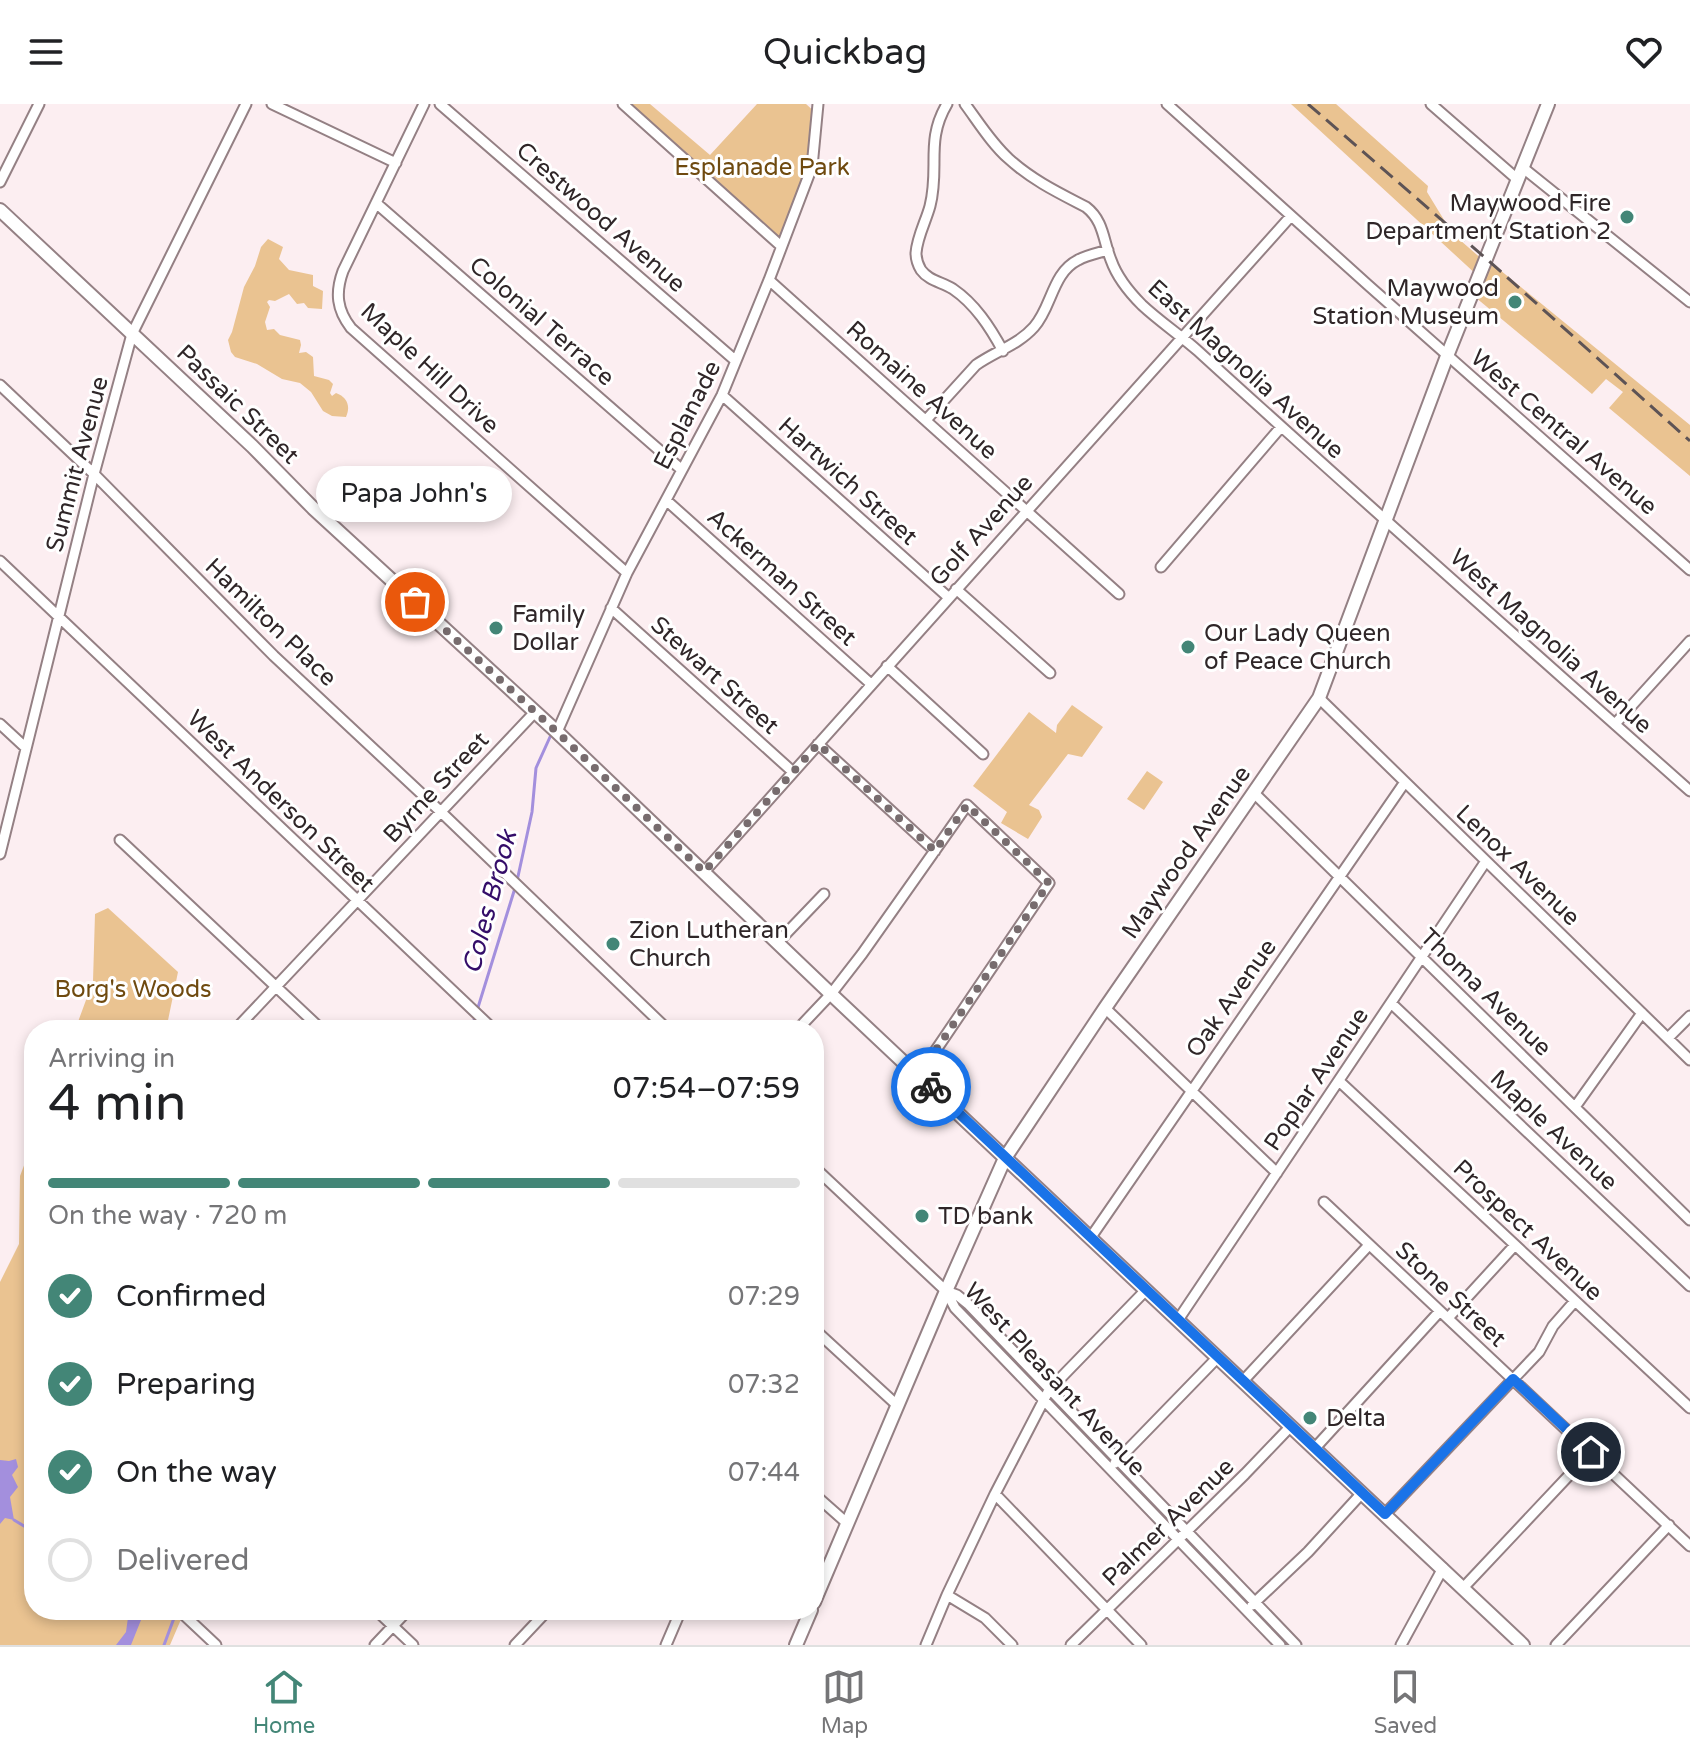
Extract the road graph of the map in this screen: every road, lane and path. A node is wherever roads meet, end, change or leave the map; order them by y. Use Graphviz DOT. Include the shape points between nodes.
graph roads {
  1 [pos="39,104"];
  2 [pos="246,104"];
  3 [pos="272,104"];
  4 [pos="424,104"];
  5 [pos="440,104"];
  6 [pos="623,104"];
  7 [pos="806,104"];
  8 [pos="947,104"];
  9 [pos="965,104"];
  10 [pos="1167,104"];
  11 [pos="1431,104"];
  12 [pos="1548,104"];
  13 [pos="818,109"];
  14 [pos="396,163"];
  15 [pos="1519,173"];
  16 [pos="0,182"];
  17 [pos="376,203"];
  18 [pos="0,210"];
  19 [pos="1291,216"];
  20 [pos="781,246"];
  21 [pos="1108,250"];
  22 [pos="769,280"];
  23 [pos="1690,302"];
  24 [pos="132,334"];
  25 [pos="1182,336"];
  26 [pos="1003,351"];
  27 [pos="1447,356"];
  28 [pos="736,361"];
  29 [pos="0,385"];
  30 [pos="722,395"];
  31 [pos="926,420"];
  32 [pos="1281,427"];
  33 [pos="682,470"];
  34 [pos="94,474"];
  35 [pos="666,500"];
  36 [pos="1026,510"];
  37 [pos="1385,520"];
  38 [pos="0,561"];
  39 [pos="1161,567"];
  40 [pos="1690,570"];
  41 [pos="627,573"];
  42 [pos="956,589"];
  43 [pos="1119,594"];
  44 [pos="948,597"];
  45 [pos="611,608"];
  46 [pos="59,617"];
  47 [pos="1690,641"];
  48 [pos="887,666"];
  49 [pos="1050,673"];
  50 [pos="871,684"];
  51 [pos="1319,698"];
  52 [pos="535,712"];
  53 [pos="0,724"];
  54 [pos="1615,724"];
  55 [pos="557,732"];
  56 [pos="818,744"];
  57 [pos="26,748"];
  58 [pos="983,754"];
  59 [pos="793,772"];
  60 [pos="1405,782"];
  61 [pos="1690,791"];
  62 [pos="1254,793"];
  63 [pos="441,812"];
  64 [pos="120,840"];
  65 [pos="935,851"];
  66 [pos="0,854"];
  67 [pos="1486,861"];
  68 [pos="704,872"];
  69 [pos="1339,876"];
  70 [pos="824,894"];
  71 [pos="357,900"];
  72 [pos="778,942"];
  73 [pos="1422,957"];
  74 [pos="276,986"];
  75 [pos="831,994"];
  76 [pos="1391,1003"];
  77 [pos="1105,1008"];
  78 [pos="1642,1013"];
  79 [pos="1690,1016"];
  80 [pos="244,1020"];
  81 [pos="312,1020"];
  82 [pos="483,1020"];
  83 [pos="658,1020"];
  84 [pos="806,1020"];
  85 [pos="1668,1038"];
  86 [pos="1690,1060"];
  87 [pos="919,1075"];
  88 [pos="1339,1081"];
  89 [pos="1191,1090"];
  90 [pos="1575,1107"];
  91 [pos="1005,1158"];
  92 [pos="1277,1173"];
  93 [pos="824,1176"];
  94 [pos="1324,1202"];
  95 [pos="1690,1220"];
  96 [pos="1091,1237"];
  97 [pos="1369,1245"];
  98 [pos="1515,1245"];
  99 [pos="1690,1286"];
  100 [pos="1146,1290"];
  101 [pos="946,1291"];
  102 [pos="1575,1301"];
  103 [pos="1444,1315"];
  104 [pos="1178,1320"];
  105 [pos="824,1338"];
  106 [pos="1218,1357"];
  107 [pos="1513,1379"];
  108 [pos="1243,1381"];
  109 [pos="1049,1390"];
  110 [pos="1044,1400"];
  111 [pos="898,1406"];
  112 [pos="1690,1408"];
  113 [pos="1291,1426"];
  114 [pos="1315,1448"];
  115 [pos="1591,1452"];
  116 [pos="1118,1460"];
  117 [pos="1109,1468"];
  118 [pos="1362,1493"];
  119 [pos="995,1494"];
  120 [pos="824,1503"];
  121 [pos="1385,1514"];
  122 [pos="848,1524"];
  123 [pos="1669,1525"];
  124 [pos="1187,1531"];
  125 [pos="1179,1539"];
  126 [pos="1690,1546"];
  127 [pos="1443,1568"];
  128 [pos="824,1572"];
  129 [pos="1463,1588"];
  130 [pos="947,1595"];
  131 [pos="1255,1602"];
  132 [pos="1106,1610"];
  133 [pos="1247,1610"];
  134 [pos="189,1620"];
  135 [pos="387,1620"];
  136 [pos="399,1620"];
  137 [pos="539,1620"];
  138 [pos="677,1620"];
  139 [pos="807,1620"];
  140 [pos="393,1626"];
  141 [pos="1517,1643"];
  142 [pos="216,1645"];
  143 [pos="375,1645"];
  144 [pos="413,1645"];
  145 [pos="515,1645"];
  146 [pos="666,1645"];
  147 [pos="796,1645"];
  148 [pos="926,1645"];
  149 [pos="1012,1645"];
  150 [pos="1071,1645"];
  151 [pos="1141,1645"];
  152 [pos="1280,1645"];
  153 [pos="1296,1645"];
  154 [pos="1401,1645"];
  155 [pos="1556,1645"];
  1 -- 16 [label="street"];
  2 -- 24 [label="street, Summit Avenue"];
  3 -- 14 [label="street"];
  4 -- 14 [label="street, Maple Hill Drive"];
  5 -- 28 [label="street, Crestwood Avenue"];
  6 -- 20 [label="street"];
  7 -- 13 [label="street"];
  8 -- 26 [label="street" via="936,126 933,188 916,259 924,274 973,306"];
  9 -- 21 [label="street, East Magnolia Avenue" via="1014,164 1093,213"];
  10 -- 19 [label="street, West Central Avenue"];
  11 -- 15 [label="street"];
  12 -- 15 [label="main road, Maywood Avenue"];
  13 -- 20 [label="street, Esplanade" via="812,167"];
  14 -- 17 [label="street, Maple Hill Drive"];
  15 -- 23 [label="street"];
  15 -- 27 [label="main road, Maywood Avenue"];
  17 -- 33 [label="street, Colonial Terrace"];
  17 -- 41 [label="street, Maple Hill Drive" via="339,281 338,301 345,320"];
  18 -- 24 [label="main road, Passaic Street"];
  19 -- 25 [label="street, Golf Avenue"];
  19 -- 27 [label="street, West Central Avenue"];
  20 -- 22 [label="street, Esplanade"];
  21 -- 25 [label="street, East Magnolia Avenue" via="1131,293"];
  21 -- 26 [label="street" via="1070,265 1036,325"];
  22 -- 28 [label="street, Esplanade"];
  22 -- 31 [label="street, Romaine Avenue"];
  24 -- 34 [label="street, Summit Avenue"];
  24 -- 52 [label="main road, Passaic Street"];
  25 -- 32 [label="street, East Magnolia Avenue"];
  25 -- 36 [label="street, Golf Avenue"];
  26 -- 31 [label="street" via="976,365"];
  27 -- 37 [label="main road, Maywood Avenue"];
  27 -- 40 [label="street, West Central Avenue"];
  28 -- 30 [label="street, Esplanade"];
  29 -- 34 [label="street, Hamilton Place"];
  30 -- 33 [label="street, Esplanade"];
  30 -- 44 [label="street, Hartwich Street"];
  31 -- 36 [label="street, Romaine Avenue"];
  32 -- 37 [label="street, East Magnolia Avenue"];
  32 -- 39 [label="street"];
  33 -- 35 [label="street, Esplanade"];
  34 -- 46 [label="street, Summit Avenue"];
  34 -- 63 [label="street, Hamilton Place" via="274,656"];
  35 -- 41 [label="street, Esplanade"];
  35 -- 50 [label="street, Ackerman Street"];
  36 -- 42 [label="street, Golf Avenue"];
  36 -- 43 [label="street, Romaine Avenue"];
  37 -- 51 [label="main road, Maywood Avenue"];
  37 -- 54 [label="street, West Magnolia Avenue"];
  38 -- 46 [label="street, West Anderson Street"];
  41 -- 45 [label="street, Esplanade"];
  42 -- 44 [label="street, Golf Avenue"];
  42 -- 49 [label="street"];
  44 -- 48 [label="street, Golf Avenue"];
  45 -- 55 [label="street, Esplanade"];
  45 -- 59 [label="street, Stewart Street"];
  46 -- 57 [label="street, Summit Avenue"];
  46 -- 71 [label="street, West Anderson Street"];
  47 -- 54 [label="street"];
  48 -- 50 [label="street, Golf Avenue"];
  48 -- 58 [label="street"];
  50 -- 56 [label="street, Golf Avenue"];
  51 -- 60 [label="street, Lenox Avenue"];
  51 -- 62 [label="main road, Maywood Avenue"];
  52 -- 55 [label="main road, Passaic Street"];
  52 -- 63 [label="street, Byrne Street"];
  53 -- 57 [label="street"];
  54 -- 61 [label="street, West Magnolia Avenue"];
  55 -- 68 [label="main road, Passaic Street"];
  56 -- 59 [label="street, Golf Avenue"];
  56 -- 65 [label="street"];
  57 -- 66 [label="street, Summit Avenue"];
  59 -- 68 [label="street, Golf Avenue"];
  60 -- 67 [label="street, Lenox Avenue"];
  60 -- 69 [label="street, Oak Avenue"];
  62 -- 69 [label="street, Thoma Avenue"];
  62 -- 77 [label="main road, Maywood Avenue"];
  63 -- 71 [label="street, Byrne Street"];
  63 -- 83 [label="street, Hamilton Place"];
  64 -- 74 [label="street"];
  65 -- 75 [label="street"];
  65 -- 87 [label="street" via="967,805 1049,883"];
  67 -- 73 [label="street, Poplar Avenue"];
  67 -- 78 [label="street, Lenox Avenue"];
  68 -- 72 [label="main road, Passaic Street"];
  69 -- 73 [label="street, Thoma Avenue"];
  69 -- 89 [label="street, Oak Avenue"];
  70 -- 72 [label="street"];
  71 -- 74 [label="street, Byrne Street"];
  71 -- 82 [label="street, West Anderson Street"];
  72 -- 75 [label="main road, Passaic Street"];
  73 -- 76 [label="street, Poplar Avenue"];
  73 -- 90 [label="street, Thoma Avenue"];
  74 -- 80 [label="street, Byrne Street"];
  74 -- 81 [label="street"];
  75 -- 84 [label="street"];
  75 -- 87 [label="main road, Passaic Street"];
  76 -- 88 [label="street, Poplar Avenue"];
  76 -- 99 [label="street, Maple Avenue"];
  77 -- 89 [label="street"];
  77 -- 91 [label="main road, Maywood Avenue"];
  78 -- 85 [label="street, Lenox Avenue"];
  78 -- 90 [label="street"];
  79 -- 85 [label="street"];
  85 -- 86 [label="street, Lenox Avenue"];
  87 -- 91 [label="main road, Passaic Street"];
  88 -- 92 [label="street, Poplar Avenue"];
  88 -- 98 [label="street, Prospect Avenue"];
  89 -- 92 [label="street"];
  89 -- 96 [label="street, Oak Avenue"];
  90 -- 95 [label="street, Thoma Avenue"];
  91 -- 96 [label="main road, Passaic Street"];
  91 -- 101 [label="main road, Maywood Avenue"];
  92 -- 104 [label="street, Poplar Avenue"];
  93 -- 101 [label="street"];
  94 -- 97 [label="street, Stone Street"];
  96 -- 100 [label="main road, Passaic Street"];
  97 -- 103 [label="street, Stone Street"];
  97 -- 108 [label="street"];
  98 -- 102 [label="street, Prospect Avenue"];
  98 -- 103 [label="street"];
  100 -- 104 [label="main road, Passaic Street"];
  100 -- 109 [label="street"];
  101 -- 109 [label="street, West Pleasant Avenue" via="968,1304"];
  101 -- 110 [label="street, West Pleasant Avenue" via="955,1308"];
  101 -- 111 [label="main road, Maywood Avenue"];
  102 -- 107 [label="street"];
  102 -- 112 [label="street, Prospect Avenue"];
  103 -- 107 [label="street, Stone Street"];
  103 -- 114 [label="street"];
  104 -- 106 [label="main road, Passaic Street"];
  105 -- 111 [label="street"];
  106 -- 108 [label="main road, Passaic Street"];
  106 -- 116 [label="street"];
  107 -- 115 [label="street, Stone Street"];
  107 -- 121 [label="street"];
  108 -- 113 [label="main road, Passaic Street"];
  109 -- 110 [label="street"];
  109 -- 116 [label="street, West Pleasant Avenue"];
  110 -- 117 [label="street, West Pleasant Avenue"];
  110 -- 119 [label="street"];
  111 -- 122 [label="main road, Maywood Avenue"];
  113 -- 114 [label="main road, Passaic Street"];
  113 -- 124 [label="street, Palmer Avenue"];
  114 -- 118 [label="main road, Passaic Street"];
  115 -- 123 [label="street, Stone Street"];
  115 -- 129 [label="street"];
  116 -- 117 [label="street"];
  116 -- 124 [label="street, West Pleasant Avenue"];
  117 -- 125 [label="street, West Pleasant Avenue"];
  118 -- 121 [label="main road, Passaic Street"];
  118 -- 131 [label="street"];
  119 -- 130 [label="street"];
  119 -- 132 [label="street"];
  120 -- 122 [label="street"];
  121 -- 127 [label="main road, Passaic Street"];
  122 -- 128 [label="main road, Maywood Avenue"];
  123 -- 126 [label="street, Stone Street"];
  123 -- 155 [label="street"];
  124 -- 125 [label="street, Palmer Avenue"];
  124 -- 131 [label="street, West Pleasant Avenue"];
  125 -- 132 [label="street, Palmer Avenue"];
  125 -- 133 [label="street, West Pleasant Avenue"];
  127 -- 129 [label="main road, Passaic Street"];
  127 -- 154 [label="street"];
  129 -- 141 [label="main road, Passaic Street"];
  130 -- 148 [label="street"];
  130 -- 149 [label="street" via="985,1618"];
  131 -- 133 [label="street"];
  131 -- 153 [label="street, West Pleasant Avenue"];
  132 -- 150 [label="street, Palmer Avenue"];
  132 -- 151 [label="street"];
  133 -- 152 [label="street, West Pleasant Avenue"];
  134 -- 142 [label="street"];
  135 -- 140 [label="street"];
  136 -- 140 [label="street"];
  137 -- 145 [label="street"];
  138 -- 146 [label="street"];
  139 -- 147 [label="main road"];
  140 -- 143 [label="street"];
  140 -- 144 [label="street"];
}
